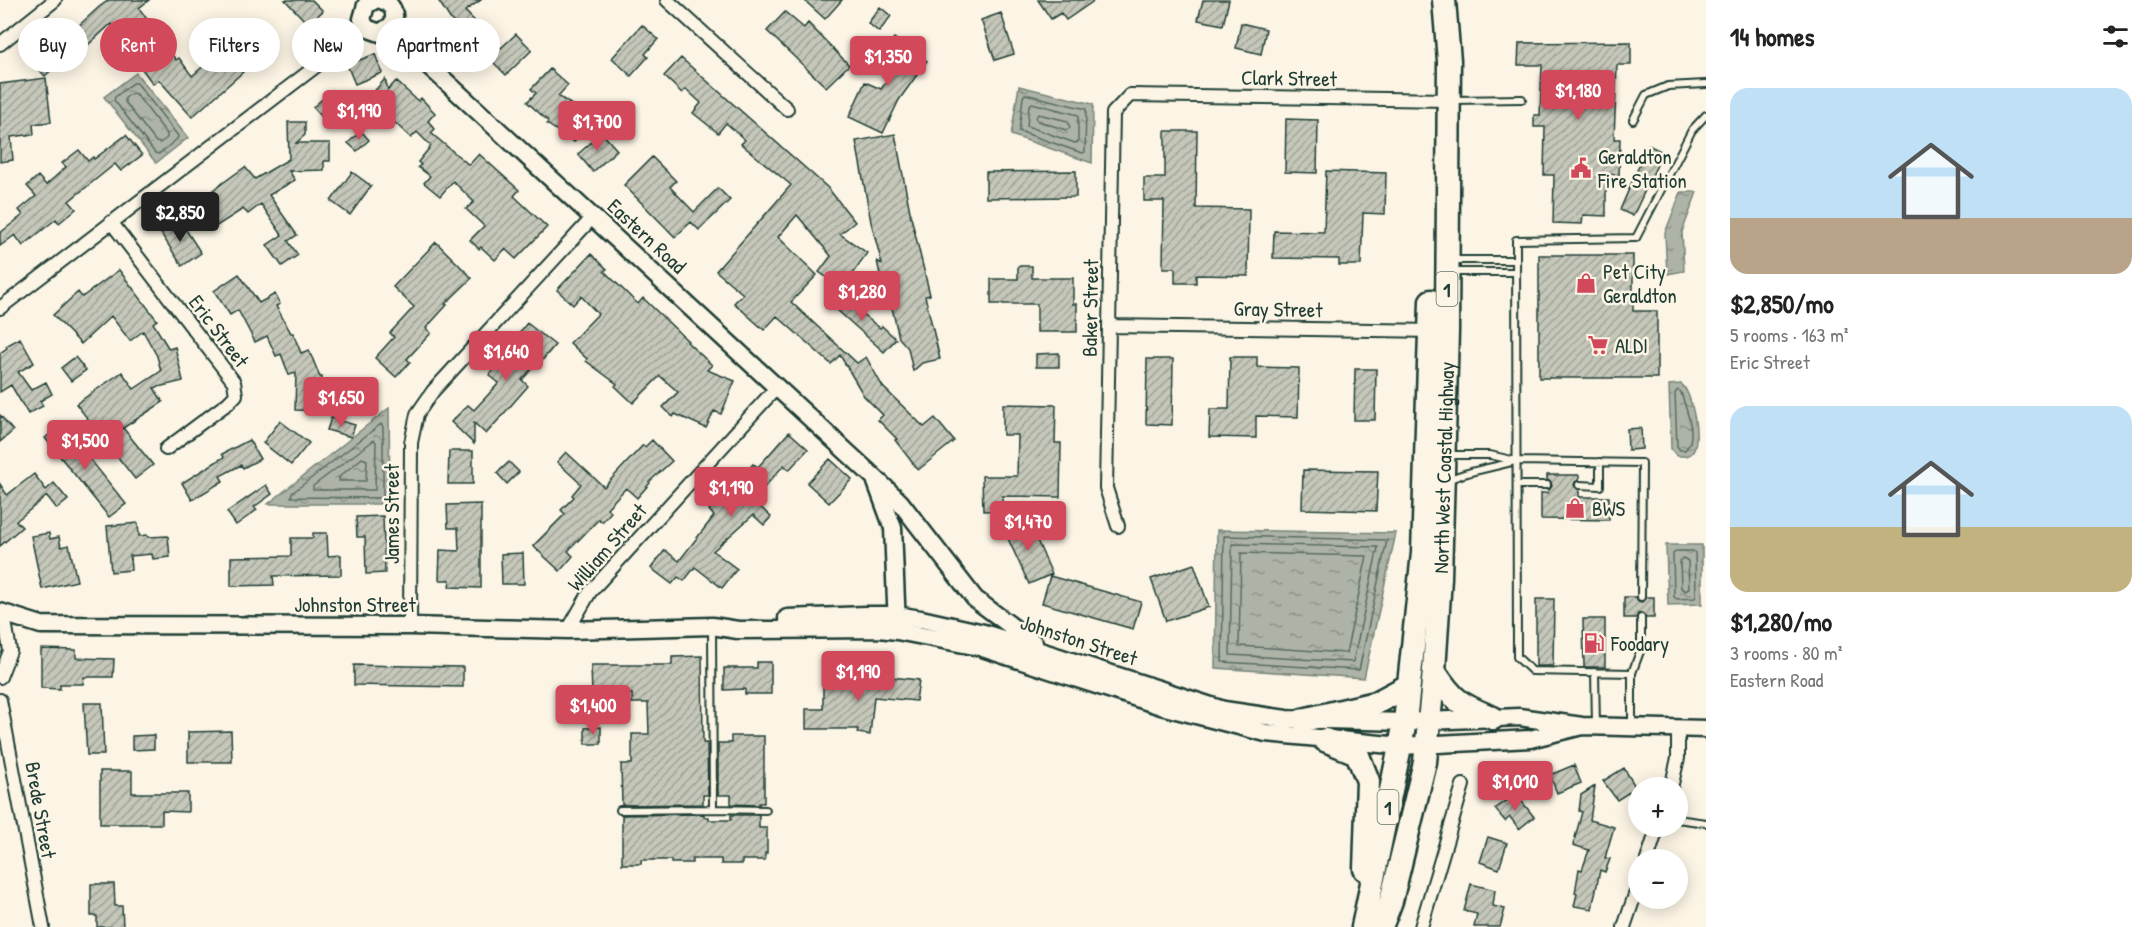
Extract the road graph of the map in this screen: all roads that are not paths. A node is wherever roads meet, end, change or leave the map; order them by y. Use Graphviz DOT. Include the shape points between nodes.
graph roads {
  1 [pos="667,0"];
  2 [pos="1429,0"];
  3 [pos="1444,0"];
  4 [pos="49,2"];
  5 [pos="378,2"];
  6 [pos="394,18"];
  7 [pos="366,28"];
  8 [pos="376,32"];
  9 [pos="0,44"];
  10 [pos="436,72"];
  11 [pos="1706,84"];
  12 [pos="1130,95"];
  13 [pos="1522,99"];
  14 [pos="1441,100"];
  15 [pos="787,109"];
  16 [pos="1706,115"];
  17 [pos="1633,120"];
  18 [pos="593,217"];
  19 [pos="111,222"];
  20 [pos="1516,260"];
  21 [pos="1447,266"];
  22 [pos="1516,272"];
  23 [pos="0,308"];
  24 [pos="1109,326"];
  25 [pos="1439,331"];
  26 [pos="778,386"];
  27 [pos="166,449"];
  28 [pos="1436,454"];
  29 [pos="1516,461"];
  30 [pos="1600,462"];
  31 [pos="875,478"];
  32 [pos="1517,485"];
  33 [pos="1547,485"];
  34 [pos="1579,485"];
  35 [pos="1443,486"];
  36 [pos="1118,526"];
  37 [pos="1641,597"];
  38 [pos="2,614"];
  39 [pos="1641,618"];
  40 [pos="896,623"];
  41 [pos="410,626"];
  42 [pos="712,626"];
  43 [pos="568,630"];
  44 [pos="1050,653"];
  45 [pos="1434,671"];
  46 [pos="1595,672"];
  47 [pos="1632,673"];
  48 [pos="0,677"];
  49 [pos="1408,686"];
  50 [pos="1,704"];
  51 [pos="1493,718"];
  52 [pos="1303,720"];
  53 [pos="1430,720"];
  54 [pos="1405,722"];
  55 [pos="1589,726"];
  56 [pos="1632,727"];
  57 [pos="1678,729"];
  58 [pos="1706,729"];
  59 [pos="1325,740"];
  60 [pos="1428,745"];
  61 [pos="1401,746"];
  62 [pos="1675,777"];
  63 [pos="1463,785"];
  64 [pos="713,809"];
  65 [pos="620,810"];
  66 [pos="766,810"];
  67 [pos="1688,821"];
  68 [pos="1706,823"];
  69 [pos="1630,909"];
  70 [pos="43,927"];
  71 [pos="1363,927"];
  72 [pos="1381,927"];
  73 [pos="1421,927"];
  74 [pos="1624,927"];
  1 -- 15 [label="street"];
  2 -- 14 [label="highway, North West Coastal Highway / 1"];
  3 -- 14 [label="highway, North West Coastal Highway / 1" via="1449,61"];
  4 -- 9 [label="street"];
  5 -- 6 [label="main road"];
  5 -- 7 [label="main road" via="362,19"];
  7 -- 8 [label="main road"];
  7 -- 19 [label="street"];
  10 -- 18 [label="main road, Eastern Road"];
  11 -- 17 [label="lane" via="1668,86 1646,95"];
  12 -- 14 [label="street, Clark Street"];
  12 -- 24 [label="street, Baker Street" via="1113,113"];
  13 -- 14 [label="lane"];
  14 -- 21 [label="highway, North West Coastal Highway / 1"];
  14 -- 25 [label="highway, North West Coastal Highway / 1"];
  16 -- 20 [label="lane" via="1692,130 1636,238 1516,240"];
  18 -- 26 [label="main road, Eastern Road"];
  18 -- 41 [label="street, James Street" via="433,391 417,414 411,443"];
  19 -- 23 [label="street"];
  19 -- 27 [label="street, Eric Street" via="234,381 236,395 228,403"];
  20 -- 21 [label="lane"];
  20 -- 22 [label="lane"];
  21 -- 22 [label="lane"];
  21 -- 25 [label="highway, North West Coastal Highway / 1"];
  22 -- 29 [label="lane"];
  24 -- 25 [label="street, Gray Street"];
  24 -- 36 [label="street, Baker Street" via="1106,488"];
  25 -- 28 [label="highway, North West Coastal Highway / 1"];
  26 -- 31 [label="main road, Eastern Road"];
  26 -- 43 [label="street, William Street" via="590,592"];
  28 -- 29 [label="lane" via="1490,455"];
  28 -- 35 [label="highway, North West Coastal Highway / 1"];
  28 -- 49 [label="highway, North West Coastal Highway / 1"];
  29 -- 30 [label="lane"];
  29 -- 32 [label="lane"];
  29 -- 35 [label="lane" via="1458,475"];
  30 -- 34 [label="lane" via="1600,486"];
  30 -- 37 [label="lane" via="1642,463"];
  31 -- 40 [label="main road, Eastern Road" via="894,528"];
  31 -- 44 [label="main road, Eastern Road" via="900,502 975,599"];
  32 -- 33 [label="lane"];
  32 -- 46 [label="lane" via="1517,657 1532,671"];
  35 -- 45 [label="highway, North West Coastal Highway / 1"];
  38 -- 41 [label="main road, Johnston Street" via="41,625"];
  38 -- 48 [label="street" via="10,651"];
  39 -- 47 [label="lane" via="1641,650"];
  40 -- 42 [label="main road, Johnston Street" via="738,630"];
  40 -- 44 [label="main road, Johnston Street" via="984,633"];
  40 -- 59 [label="main road, Johnston Street" via="1161,706 1266,733"];
  41 -- 43 [label="main road, Johnston Street"];
  42 -- 43 [label="main road, Johnston Street"];
  42 -- 64 [label="lane"];
  44 -- 52 [label="main road, Johnston Street" via="1224,710"];
  45 -- 51 [label="highway" via="1448,693"];
  45 -- 53 [label="highway, North West Coastal Highway / 1"];
  46 -- 47 [label="lane"];
  46 -- 55 [label="lane"];
  47 -- 56 [label="lane"];
  49 -- 52 [label="highway" via="1376,703"];
  49 -- 54 [label="highway, North West Coastal Highway / 1"];
  50 -- 70 [label="street, Brede Street"];
  51 -- 53 [label="main road, Johnston Street"];
  51 -- 55 [label="main road, Johnston Street" via="1519,717"];
  52 -- 54 [label="main road, Johnston Street"];
  53 -- 54 [label="main road, Johnston Street"];
  53 -- 60 [label="highway, North West Coastal Highway / 1"];
  54 -- 61 [label="highway, North West Coastal Highway / 1"];
  55 -- 56 [label="main road"];
  55 -- 60 [label="main road, Johnston Street" via="1530,739"];
  56 -- 57 [label="main road"];
  57 -- 58 [label="main road"];
  57 -- 62 [label="street"];
  59 -- 61 [label="main road, Johnston Street"];
  59 -- 71 [label="highway" via="1357,753 1368,781"];
  60 -- 61 [label="main road, Johnston Street"];
  60 -- 72 [label="highway, North West Coastal Highway / 1" via="1391,901"];
  61 -- 71 [label="highway, North West Coastal Highway / 1"];
  63 -- 73 [label="street"];
  64 -- 65 [label="lane"];
  64 -- 66 [label="lane"];
  67 -- 68 [label="lane"];
  69 -- 74 [label="street"];
}
